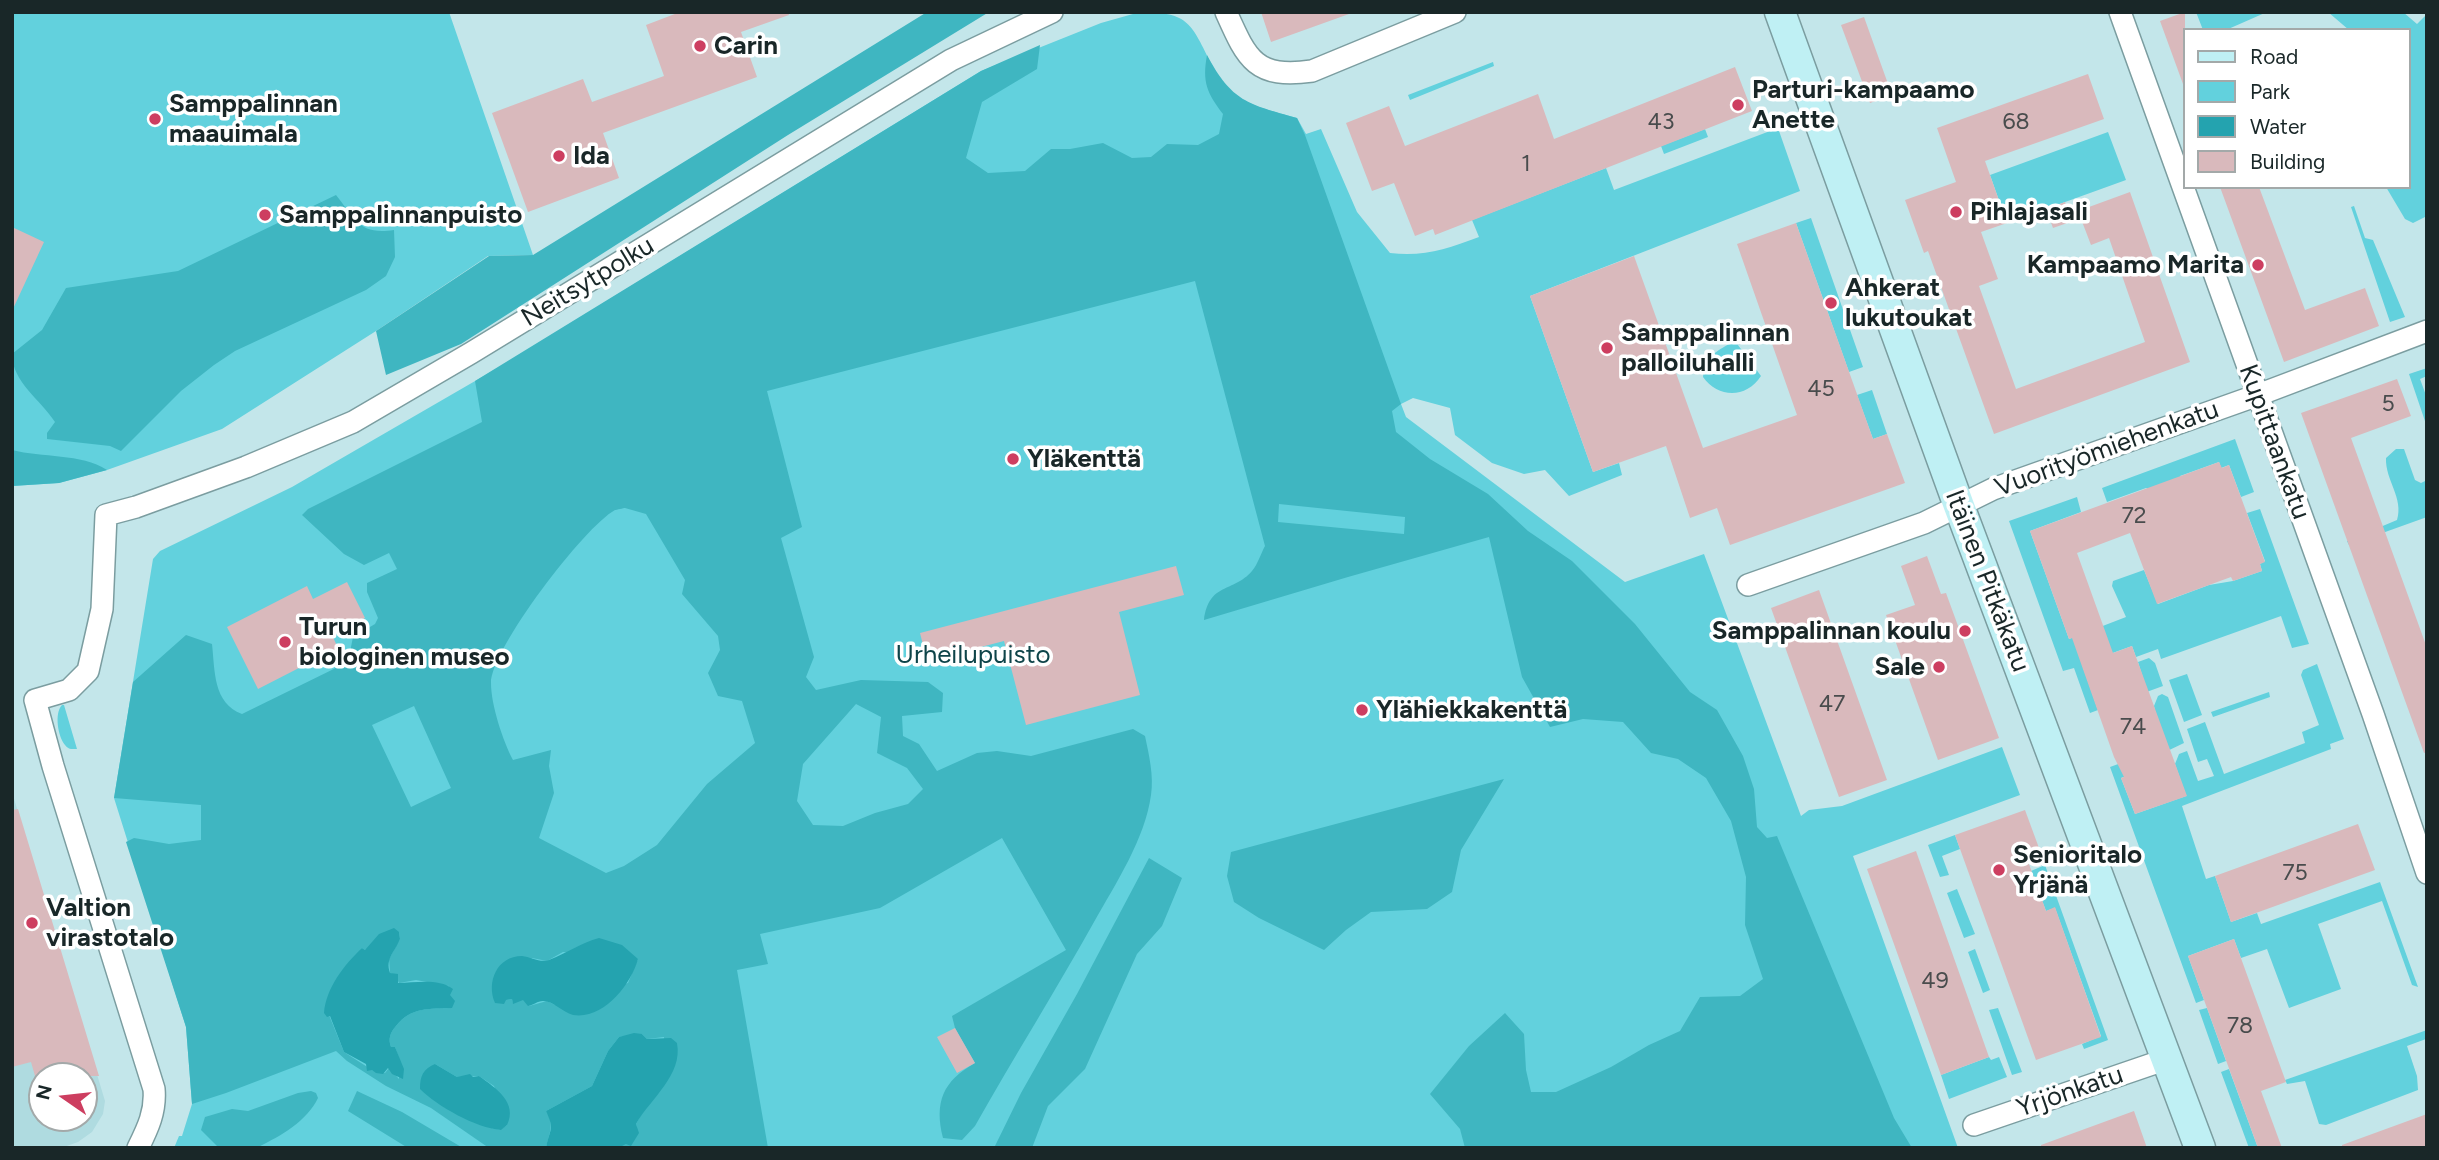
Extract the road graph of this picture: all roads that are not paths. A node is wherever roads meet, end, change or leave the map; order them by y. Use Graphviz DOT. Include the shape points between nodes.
graph roads {
  1 [pos="1052,12"];
  2 [pos="1226,12"];
  3 [pos="1455,12"];
  4 [pos="1780,12"];
  5 [pos="2120,12"];
  6 [pos="2427,331"];
  7 [pos="2258,395"];
  8 [pos="1959,506"];
  9 [pos="1748,585"];
  10 [pos="2427,873"];
  11 [pos="2167,1059"];
  12 [pos="1974,1125"];
  13 [pos="138,1148"];
  14 [pos="2200,1148"];
  1 -- 13 [label="street, Neitsytpolku" via="951,60 354,422 246,467 106,515 102,609 88,671 69,690 35,700 154,1089 152,1117"];
  2 -- 3 [label="street" via="1246,55 1283,73 1312,71"];
  4 -- 8 [label="main road, Itäinen Pitkäkatu"];
  5 -- 7 [label="street, Kupittaankatu"];
  6 -- 7 [label="street, Vuorityömiehenkatu"];
  7 -- 8 [label="street, Vuorityömiehenkatu" via="1993,489"];
  7 -- 10 [label="street, Kupittaankatu"];
  8 -- 9 [label="street, Vuorityömiehenkatu" via="1924,523"];
  8 -- 11 [label="main road, Itäinen Pitkäkatu"];
  11 -- 12 [label="street, Yrjönkatu"];
  11 -- 14 [label="main road, Itäinen Pitkäkatu"];
}
